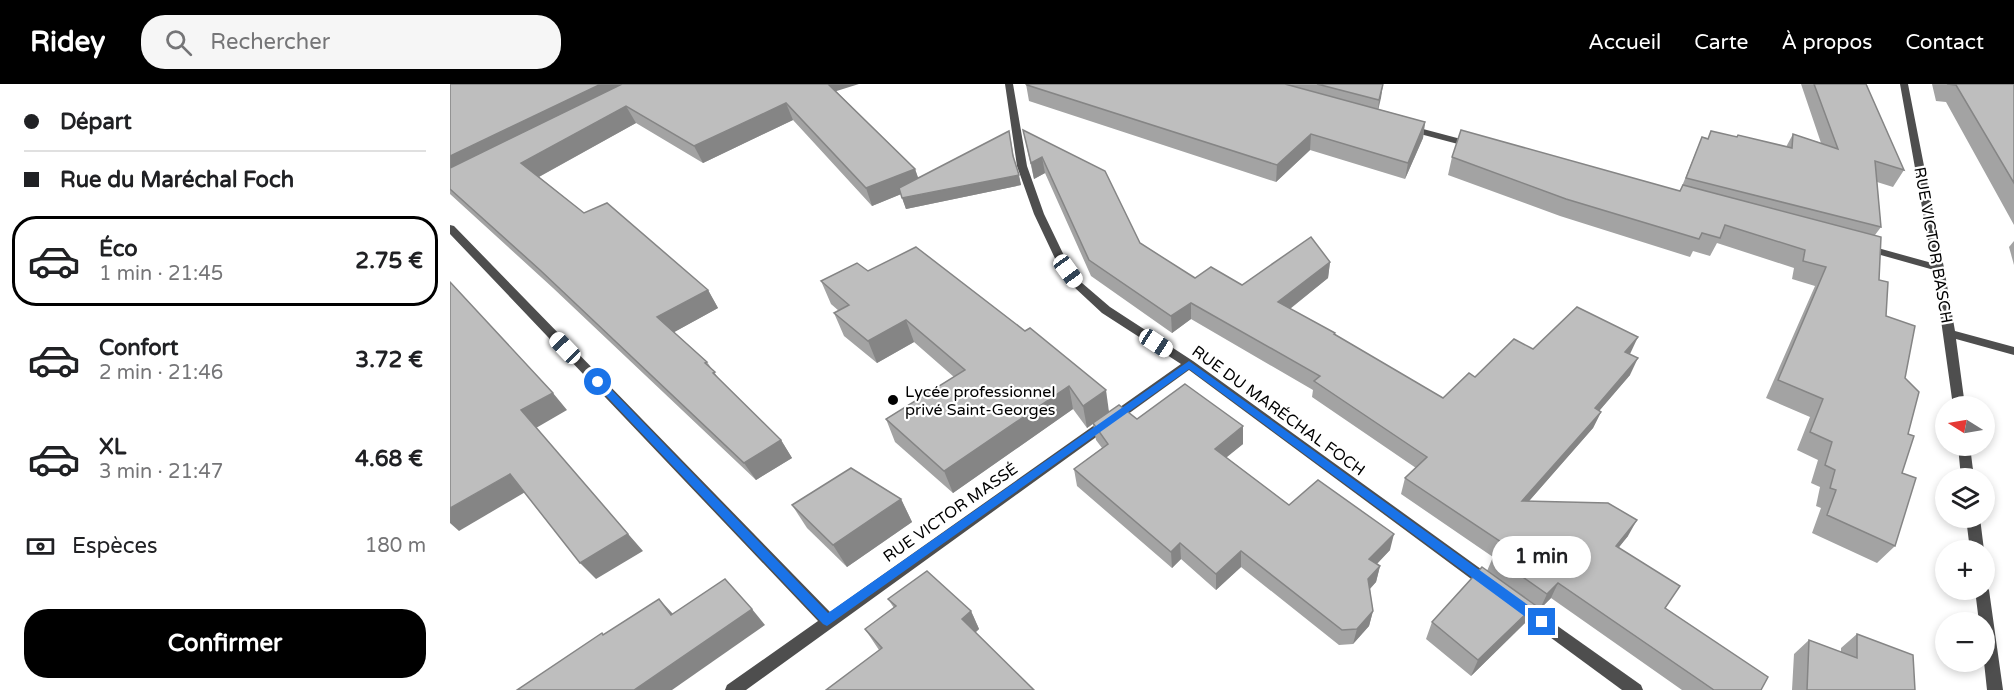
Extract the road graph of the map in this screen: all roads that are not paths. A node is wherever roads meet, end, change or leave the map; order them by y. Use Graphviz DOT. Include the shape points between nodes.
graph roads {
  1 [pos="1009,84"];
  2 [pos="1904,84"];
  3 [pos="1399,126"];
  4 [pos="1479,147"];
  5 [pos="450,228"];
  6 [pos="1856,245"];
  7 [pos="1939,268"];
  8 [pos="1950,334"];
  9 [pos="2014,351"];
  10 [pos="1189,364"];
  11 [pos="1958,396"];
  12 [pos="1983,600"];
  13 [pos="827,621"];
  14 [pos="732,690"];
  15 [pos="1635,690"];
  16 [pos="1995,690"];
  1 -- 10 [label="street, RUE DU MARÉCHAL FOCH" via="1022,166 1038,214 1065,269 1106,310"];
  2 -- 7 [label="street, RUE VICTOR BASCH"];
  3 -- 4 [label="street"];
  5 -- 13 [label="street"];
  6 -- 7 [label="street"];
  7 -- 8 [label="street, RUE VICTOR BASCH"];
  8 -- 9 [label="street"];
  8 -- 11 [label="street, RUE VICTOR BASCH"];
  10 -- 13 [label="street, RUE VICTOR MASSÉ"];
  10 -- 15 [label="street, RUE DU MARÉCHAL FOCH"];
  12 -- 16 [label="street"];
  13 -- 14 [label="street, RUE VICTOR MASSÉ"];
}
